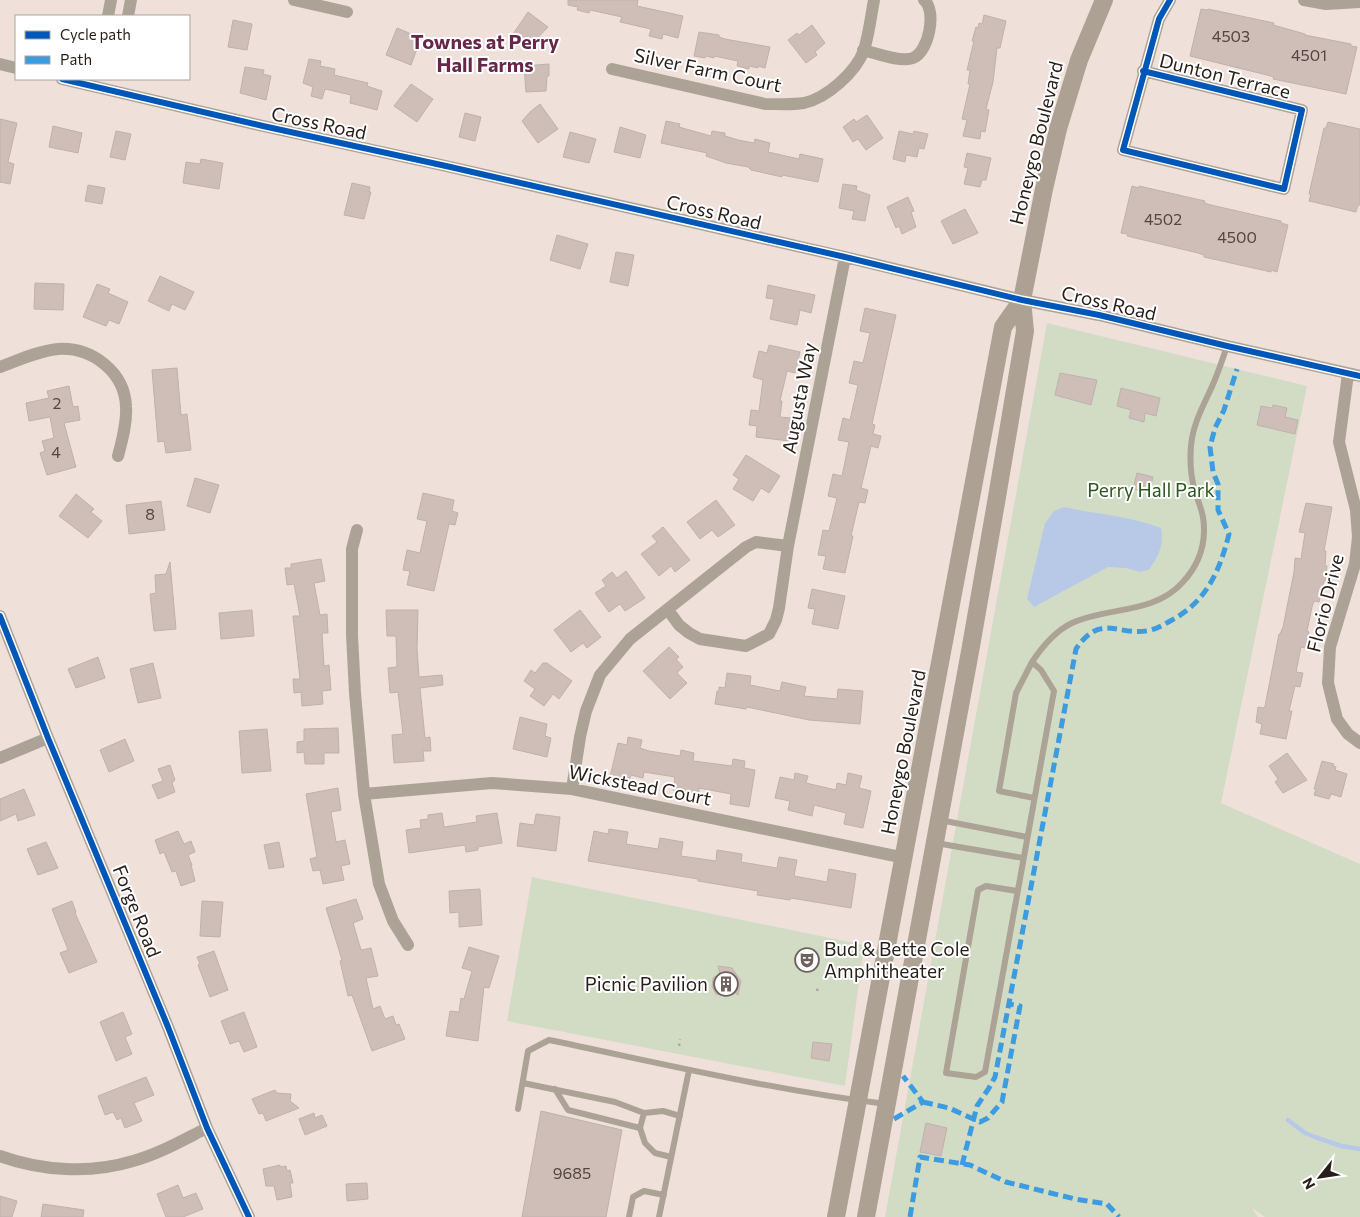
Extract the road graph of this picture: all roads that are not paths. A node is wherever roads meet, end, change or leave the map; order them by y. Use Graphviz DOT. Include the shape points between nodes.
graph roads {
  1 [pos="112,0"];
  2 [pos="132,0"];
  3 [pos="294,0"];
  4 [pos="874,0"];
  5 [pos="924,0"];
  6 [pos="1104,0"];
  7 [pos="1170,0"];
  8 [pos="1304,0"];
  9 [pos="1360,2"];
  10 [pos="347,12"];
  11 [pos="108,15"];
  12 [pos="128,15"];
  13 [pos="863,50"];
  14 [pos="0,64"];
  15 [pos="15,68"];
  16 [pos="612,69"];
  17 [pos="1143,71"];
  18 [pos="72,80"];
  19 [pos="91,82"];
  20 [pos="114,85"];
  21 [pos="845,257"];
  22 [pos="1022,300"];
  23 [pos="1227,346"];
  24 [pos="0,367"];
  25 [pos="1354,375"];
  26 [pos="118,456"];
  27 [pos="357,530"];
  28 [pos="788,546"];
  29 [pos="668,610"];
  30 [pos="0,616"];
  31 [pos="1032,662"];
  32 [pos="48,738"];
  33 [pos="1360,743"];
  34 [pos="0,758"];
  35 [pos="572,789"];
  36 [pos="364,794"];
  37 [pos="1034,798"];
  38 [pos="939,820"];
  39 [pos="1027,837"];
  40 [pos="935,842"];
  41 [pos="905,858"];
  42 [pos="1023,858"];
  43 [pos="1017,891"];
  44 [pos="408,945"];
  45 [pos="689,1070"];
  46 [pos="523,1082"];
  47 [pos="555,1089"];
  48 [pos="859,1100"];
  49 [pos="887,1104"];
  50 [pos="518,1109"];
  51 [pos="644,1113"];
  52 [pos="680,1116"];
  53 [pos="207,1128"];
  54 [pos="640,1128"];
  55 [pos="0,1156"];
  56 [pos="671,1157"];
  57 [pos="664,1195"];
  58 [pos="249,1217"];
  59 [pos="629,1217"];
  60 [pos="659,1217"];
  61 [pos="836,1217"];
  62 [pos="866,1217"];
  1 -- 11 [label="street"];
  2 -- 12 [label="street"];
  3 -- 10 [label="street"];
  4 -- 13 [label="street, Silver Farm Court"];
  5 -- 13 [label="street" via="932,15 926,44 916,58 900,59"];
  6 -- 22 [label="main road, Honeygo Boulevard" via="1079,60 1058,129"];
  7 -- 17 [label="street, Dunton Terrace" via="1159,19"];
  8 -- 9 [label="street" via="1326,4"];
  13 -- 16 [label="street, Silver Farm Court" via="853,68 836,86 806,102 787,105 765,104"];
  14 -- 15 [label="street"];
  17 -- 17 [label="street, Dunton Terrace" via="1123,150 1284,188 1302,110"];
  18 -- 19 [label="street, Cross Road"];
  19 -- 20 [label="street, Cross Road"];
  20 -- 21 [label="street, Cross Road" via="268,128"];
  21 -- 22 [label="street, Cross Road"];
  21 -- 28 [label="street, Augusta Way"];
  22 -- 23 [label="street, Cross Road"];
  22 -- 38 [label="main road, Honeygo Boulevard" via="1025,331"];
  22 -- 41 [label="main road, Honeygo Boulevard" via="1003,327"];
  23 -- 25 [label="street, Cross Road"];
  23 -- 31 [label="lane" via="1196,419 1191,447 1194,486 1203,517 1198,562 1181,584 1152,603 1071,623 1042,647"];
  24 -- 26 [label="street" via="40,352 59,349 86,353 106,365 124,391 126,408"];
  25 -- 33 [label="street, Florio Drive" via="1339,442 1356,510 1356,564 1330,647 1328,683 1337,719"];
  27 -- 36 [label="street" via="352,549 352,636"];
  28 -- 29 [label="street" via="756,542 746,547"];
  28 -- 29 [label="street, Augusta Way" via="776,620 769,634 761,639 746,646 700,639 679,625"];
  29 -- 35 [label="street" via="630,639 600,676 586,711"];
  30 -- 32 [label="street, Forge Road"];
  31 -- 37 [label="lane" via="1054,691"];
  31 -- 37 [label="lane" via="1016,693 999,791"];
  32 -- 34 [label="street"];
  32 -- 53 [label="street, Forge Road"];
  35 -- 36 [label="street, Wickstead Court" via="492,783"];
  35 -- 41 [label="street, Wickstead Court"];
  36 -- 44 [label="street" via="379,884 393,921"];
  37 -- 39 [label="lane"];
  38 -- 39 [label="lane"];
  38 -- 40 [label="main road, Honeygo Boulevard"];
  39 -- 42 [label="lane"];
  40 -- 42 [label="lane"];
  40 -- 49 [label="main road, Honeygo Boulevard"];
  41 -- 48 [label="main road, Honeygo Boulevard"];
  42 -- 43 [label="lane"];
  43 -- 43 [label="lane" via="986,886 978,890 946,1073 976,1077 986,1072"];
  45 -- 46 [label="lane" via="549,1040 528,1051"];
  45 -- 48 [label="lane"];
  45 -- 52 [label="lane"];
  46 -- 47 [label="lane"];
  46 -- 50 [label="lane"];
  47 -- 51 [label="lane" via="615,1102"];
  47 -- 54 [label="lane" via="568,1110"];
  48 -- 49 [label="lane"];
  48 -- 61 [label="main road, Honeygo Boulevard"];
  49 -- 62 [label="main road, Honeygo Boulevard"];
  51 -- 52 [label="lane" via="664,1111"];
  51 -- 54 [label="lane"];
  52 -- 56 [label="lane"];
  53 -- 55 [label="street" via="133,1162 101,1167 73,1169"];
  53 -- 58 [label="street, Forge Road"];
  54 -- 56 [label="lane" via="645,1143 655,1153"];
  56 -- 57 [label="lane"];
  57 -- 59 [label="lane" via="644,1191 633,1197"];
  57 -- 60 [label="lane"];
}
